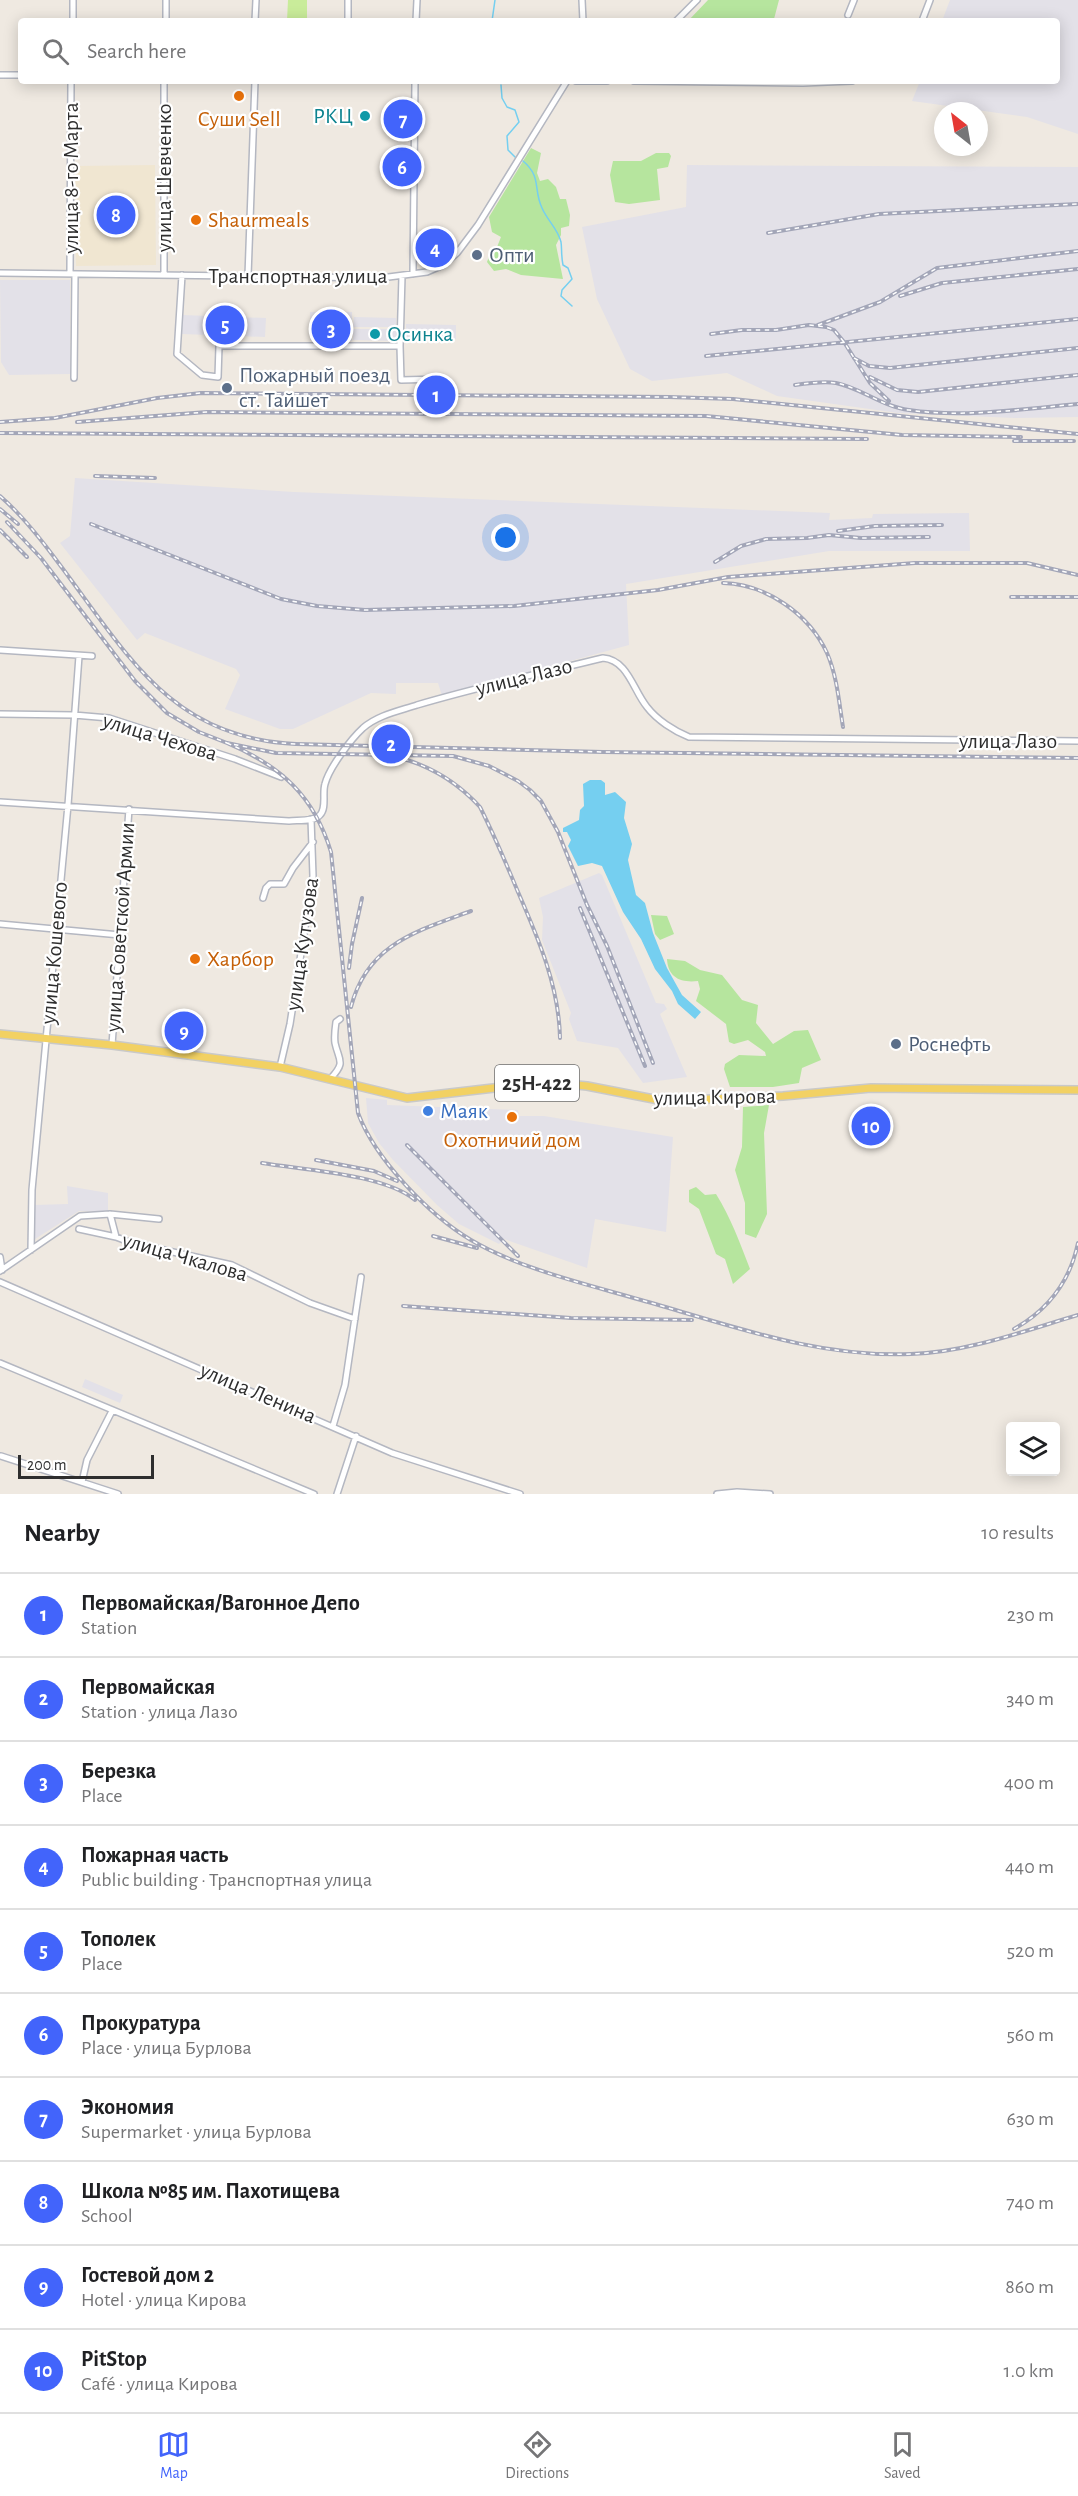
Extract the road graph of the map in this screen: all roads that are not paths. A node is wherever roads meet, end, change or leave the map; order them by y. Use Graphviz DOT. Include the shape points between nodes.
graph roads {
  1 [pos="73,0"];
  2 [pos="166,0"];
  3 [pos="256,0"];
  4 [pos="348,0"];
  5 [pos="417,0"];
  6 [pos="582,0"];
  7 [pos="697,0"];
  8 [pos="854,0"];
  9 [pos="930,0"];
  10 [pos="848,15"];
  11 [pos="73,18"];
  12 [pos="166,18"];
  13 [pos="255,18"];
  14 [pos="348,18"];
  15 [pos="416,18"];
  16 [pos="583,18"];
  17 [pos="679,18"];
  18 [pos="923,18"];
  19 [pos="0,75"];
  20 [pos="18,75"];
  21 [pos="72,84"];
  22 [pos="164,84"];
  23 [pos="255,84"];
  24 [pos="415,84"];
  25 [pos="565,84"];
  26 [pos="0,273"];
  27 [pos="72,274"];
  28 [pos="413,274"];
  29 [pos="164,275"];
  30 [pos="182,275"];
  31 [pos="249,276"];
  32 [pos="402,276"];
  33 [pos="400,346"];
  34 [pos="74,378"];
  35 [pos="441,380"];
  36 [pos="0,650"];
  37 [pos="80,656"];
  38 [pos="92,656"];
  39 [pos="0,714"];
  40 [pos="74,714"];
  41 [pos="1078,741"];
  42 [pos="281,777"];
  43 [pos="0,802"];
  44 [pos="68,805"];
  45 [pos="129,809"];
  46 [pos="311,819"];
  47 [pos="313,842"];
  48 [pos="263,898"];
  49 [pos="0,924"];
  50 [pos="57,929"];
  51 [pos="120,935"];
  52 [pos="340,1019"];
  53 [pos="0,1034"];
  54 [pos="46,1038"];
  55 [pos="112,1045"];
  56 [pos="280,1067"];
  57 [pos="331,1078"];
  58 [pos="1078,1090"];
  59 [pos="110,1215"];
  60 [pos="159,1219"];
  61 [pos="79,1229"];
  62 [pos="117,1237"];
  63 [pos="31,1250"];
  64 [pos="0,1257"];
  65 [pos="1,1270"];
  66 [pos="361,1277"];
  67 [pos="0,1282"];
  68 [pos="355,1319"];
  69 [pos="0,1364"];
  70 [pos="112,1411"];
  71 [pos="333,1426"];
  72 [pos="356,1436"];
  73 [pos="1,1456"];
  74 [pos="82,1482"];
  75 [pos="118,1494"];
  76 [pos="314,1494"];
  77 [pos="337,1494"];
  78 [pos="520,1494"];
  79 [pos="717,1494"];
  80 [pos="770,1494"];
  1 -- 11 [label="street"];
  2 -- 12 [label="street"];
  3 -- 13 [label="street"];
  4 -- 14 [label="street"];
  5 -- 15 [label="street"];
  6 -- 16 [label="street"];
  7 -- 17 [label="street"];
  8 -- 10 [label="street"];
  9 -- 18 [label="street"];
  19 -- 20 [label="street"];
  21 -- 27 [label="street, улица 8-го Марта"];
  22 -- 29 [label="street, улица Шевченко"];
  23 -- 31 [label="street"];
  24 -- 28 [label="street"];
  25 -- 28 [label="street, Транспортная улица" via="458,253 443,265"];
  26 -- 27 [label="street, Транспортная улица"];
  27 -- 29 [label="street, Транспортная улица"];
  27 -- 34 [label="street, улица 8-го Марта"];
  28 -- 32 [label="street, Транспортная улица"];
  29 -- 30 [label="street, Транспортная улица"];
  30 -- 31 [label="street, Транспортная улица"];
  30 -- 33 [label="street" via="177,354 202,375 218,377 219,346"];
  31 -- 32 [label="street, Транспортная улица"];
  32 -- 33 [label="street"];
  33 -- 35 [label="street" via="401,380"];
  36 -- 37 [label="street"];
  37 -- 38 [label="street"];
  37 -- 40 [label="street, улица Кошевого"];
  39 -- 40 [label="street, улица Чехова"];
  40 -- 42 [label="street, улица Чехова" via="109,718"];
  40 -- 44 [label="street, улица Кошевого"];
  41 -- 46 [label="street, улица Лазо" via="689,737 653,714 621,666 603,658 444,697 371,723 333,766 324,786 323,809"];
  43 -- 44 [label="street"];
  44 -- 45 [label="street"];
  44 -- 50 [label="street, улица Кошевого"];
  45 -- 46 [label="street" via="290,821"];
  45 -- 51 [label="street, улица Советской Армии"];
  46 -- 47 [label="street, улица Кутузова"];
  47 -- 48 [label="street" via="284,884 270,884"];
  47 -- 56 [label="street, улица Кутузова" via="307,918"];
  49 -- 50 [label="street"];
  50 -- 51 [label="street"];
  50 -- 54 [label="street, улица Кошевого"];
  51 -- 55 [label="street, улица Советской Армии"];
  52 -- 57 [label="street" via="334,1034 341,1062"];
  53 -- 54 [label="main road, улица Кирова / 25Н-422"];
  54 -- 55 [label="main road, улица Кирова / 25Н-422"];
  54 -- 63 [label="street, улица Кошевого" via="32,1190"];
  55 -- 56 [label="main road, улица Кирова / 25Н-422"];
  56 -- 57 [label="main road, улица Кирова / 25Н-422"];
  57 -- 58 [label="main road, улица Кирова / 25Н-422" via="407,1098 546,1082 664,1101 865,1088"];
  59 -- 60 [label="street"];
  59 -- 62 [label="street"];
  59 -- 63 [label="street" via="80,1216"];
  61 -- 62 [label="street, улица Чкалова"];
  62 -- 68 [label="street, улица Чкалова" via="132,1244 232,1265 310,1303"];
  63 -- 65 [label="street"];
  64 -- 65 [label="street"];
  66 -- 68 [label="street"];
  67 -- 71 [label="street, улица Ленина"];
  68 -- 71 [label="street" via="345,1386"];
  69 -- 70 [label="street"];
  70 -- 74 [label="street" via="87,1461"];
  70 -- 76 [label="street"];
  71 -- 72 [label="street, улица Ленина"];
  72 -- 77 [label="street"];
  72 -- 78 [label="street, улица Ленина" via="392,1453"];
  73 -- 74 [label="street"];
  74 -- 75 [label="street"];
  79 -- 80 [label="street"];
}
